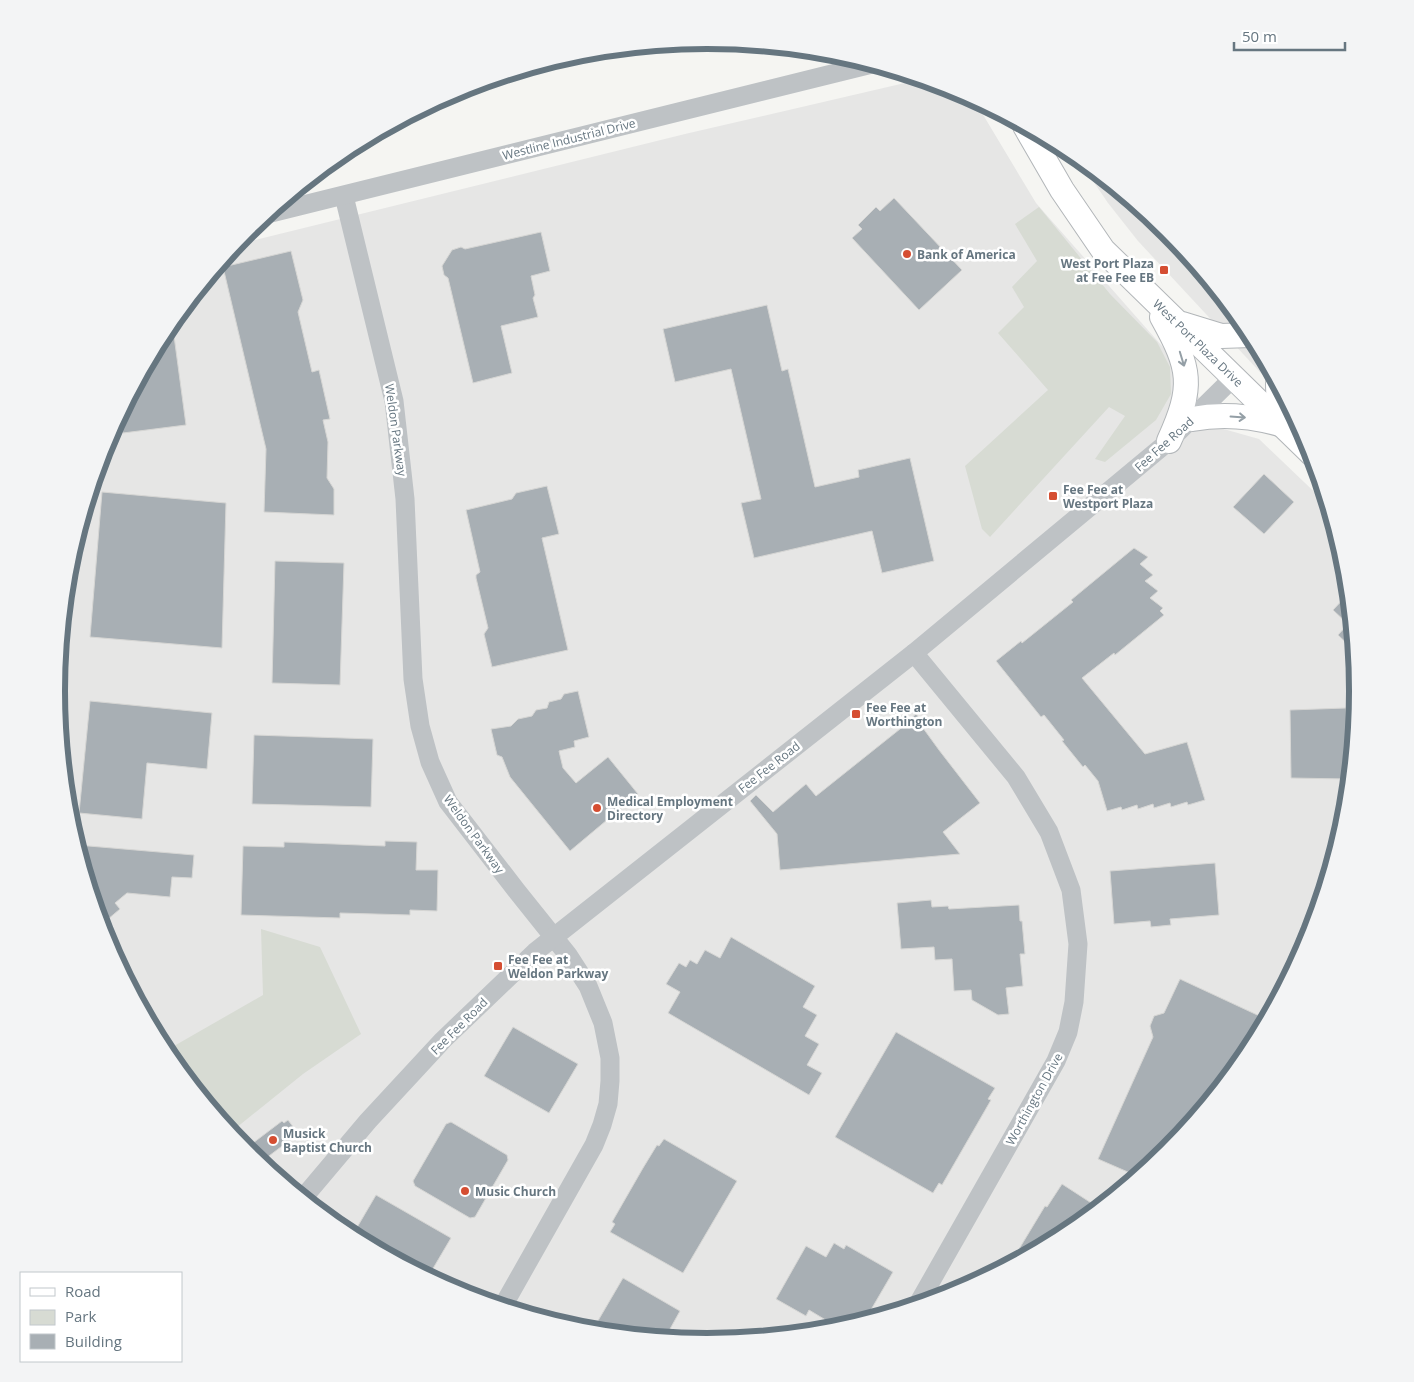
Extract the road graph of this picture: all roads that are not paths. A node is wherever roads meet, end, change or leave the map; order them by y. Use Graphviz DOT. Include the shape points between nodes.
graph roads {
  1 [pos="858,67"];
  2 [pos="1031,137"];
  3 [pos="344,196"];
  4 [pos="281,211"];
  5 [pos="1153,300"];
  6 [pos="1176,321"];
  7 [pos="1242,335"];
  8 [pos="1234,377"];
  9 [pos="1279,400"];
  10 [pos="1192,419"];
  11 [pos="1281,423"];
  12 [pos="1298,440"];
  13 [pos="1169,441"];
  14 [pos="914,653"];
  15 [pos="554,937"];
  16 [pos="307,1193"];
  17 [pos="923,1295"];
  18 [pos="506,1301"];
  1 -- 3 [label="street, Westline Industrial Drive"];
  2 -- 5 [label="main road, West Port Plaza Drive" via="1103,250"];
  3 -- 4 [label="street, Westline Industrial Drive"];
  3 -- 15 [label="street, Weldon Parkway" via="394,401 405,498 413,679 420,726 430,762 448,802"];
  5 -- 6 [label="main road, West Port Plaza Drive"];
  5 -- 13 [label="main road, one-way" via="1177,344 1186,372 1186,396"];
  6 -- 7 [label="main road" via="1221,336"];
  6 -- 8 [label="main road, West Port Plaza Drive"];
  8 -- 10 [label="street, Fee Fee Road"];
  8 -- 11 [label="main road, West Port Plaza Drive"];
  9 -- 11 [label="main road"];
  10 -- 11 [label="main road, one-way" via="1213,415"];
  10 -- 13 [label="street, Fee Fee Road"];
  11 -- 12 [label="main road, West Port Plaza Drive"];
  13 -- 14 [label="street, Fee Fee Road"];
  14 -- 15 [label="street, Fee Fee Road"];
  14 -- 17 [label="street, Worthington Drive" via="1016,777 1049,832 1071,890 1078,944 1074,1002 1068,1032 1056,1061"];
  15 -- 16 [label="street, Fee Fee Road" via="443,1040"];
  15 -- 18 [label="street, Weldon Parkway" via="588,986 604,1023 610,1058 608,1104 583,1167"];
}
